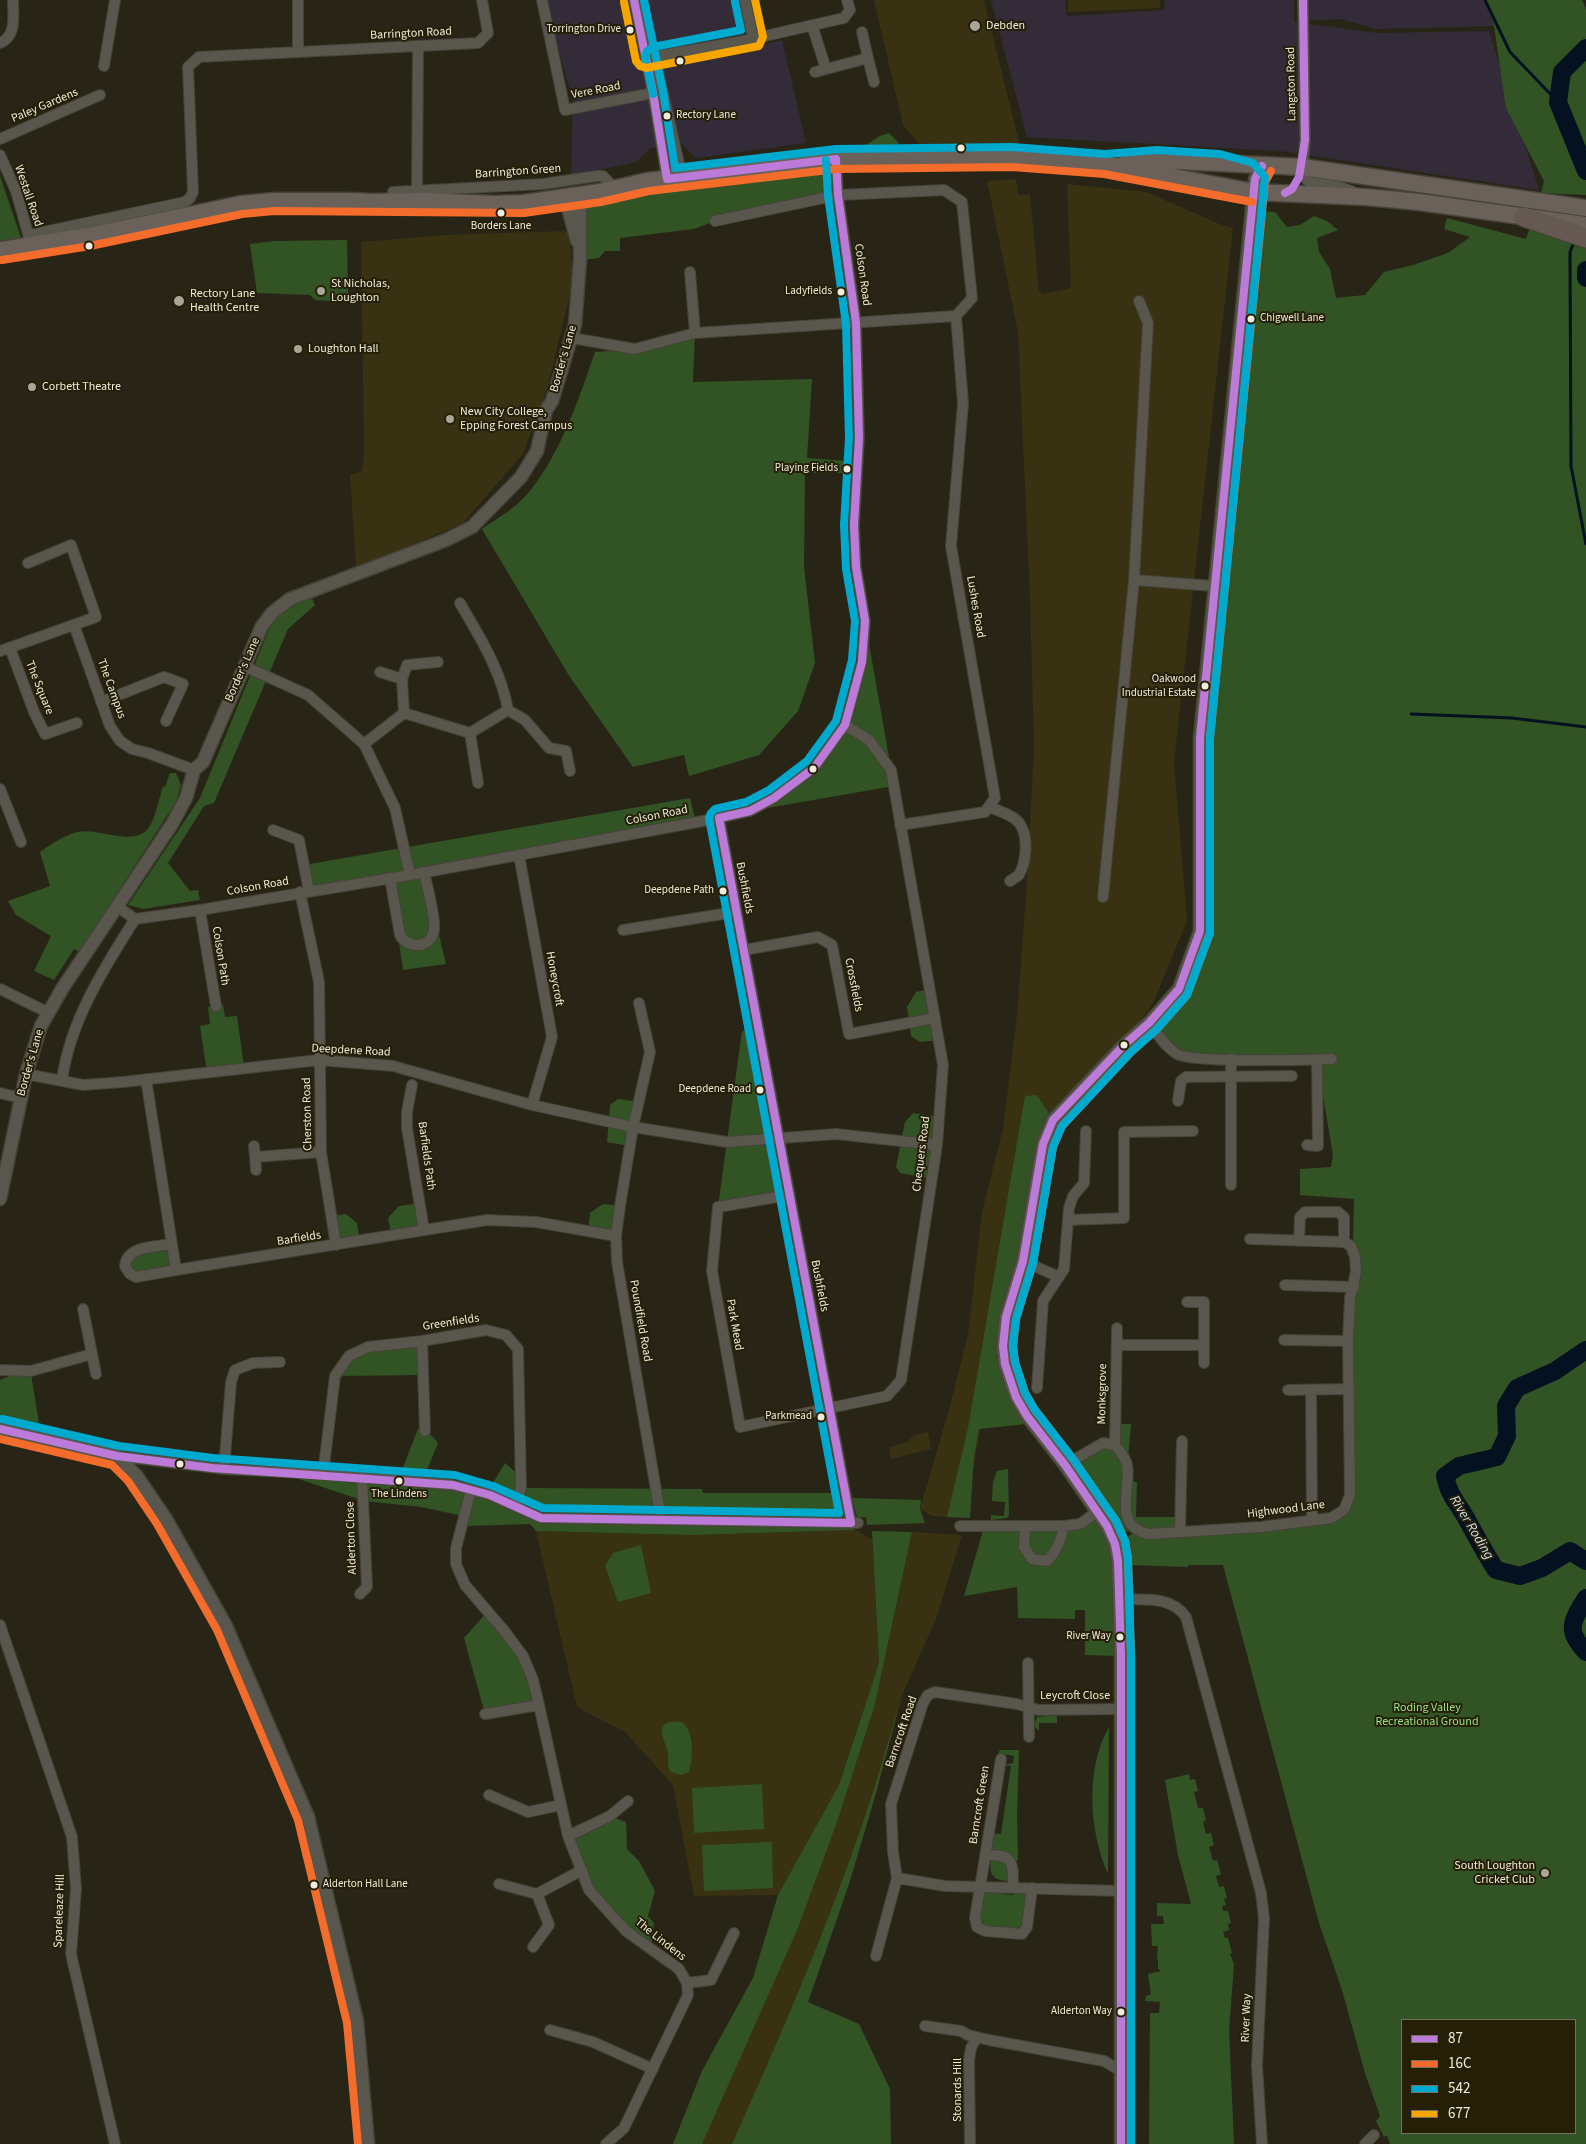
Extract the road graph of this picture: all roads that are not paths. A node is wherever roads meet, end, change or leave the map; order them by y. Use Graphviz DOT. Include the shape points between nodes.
graph roads {
  1 [pos="13,0"];
  2 [pos="115,0"];
  3 [pos="298,0"];
  4 [pos="482,0"];
  5 [pos="542,0"];
  6 [pos="634,0"];
  7 [pos="642,0"];
  8 [pos="745,0"];
  9 [pos="848,0"];
  10 [pos="1303,0"];
  11 [pos="812,25"];
  12 [pos="862,32"];
  13 [pos="753,38"];
  14 [pos="0,43"];
  15 [pos="418,47"];
  16 [pos="298,52"];
  17 [pos="651,58"];
  18 [pos="868,58"];
  19 [pos="104,66"];
  20 [pos="874,82"];
  21 [pos="654,93"];
  22 [pos="100,95"];
  23 [pos="0,139"];
  24 [pos="0,155"];
  25 [pos="836,160"];
  26 [pos="1106,164"];
  27 [pos="1302,167"];
  28 [pos="675,178"];
  29 [pos="1257,179"];
  30 [pos="417,191"];
  31 [pos="569,191"];
  32 [pos="393,192"];
  33 [pos="1285,193"];
  34 [pos="838,195"];
  35 [pos="1366,197"];
  36 [pos="1584,208"];
  37 [pos="1524,217"];
  38 [pos="714,221"];
  39 [pos="1581,230"];
  40 [pos="30,240"];
  41 [pos="0,250"];
  42 [pos="690,272"];
  43 [pos="1139,301"];
  44 [pos="956,316"];
  45 [pos="856,323"];
  46 [pos="695,332"];
  47 [pos="572,338"];
  48 [pos="28,564"];
  49 [pos="1134,580"];
  50 [pos="1214,586"];
  51 [pos="460,603"];
  52 [pos="74,625"];
  53 [pos="5,650"];
  54 [pos="438,662"];
  55 [pos="244,666"];
  56 [pos="380,672"];
  57 [pos="402,679"];
  58 [pos="101,702"];
  59 [pos="508,710"];
  60 [pos="404,712"];
  61 [pos="166,721"];
  62 [pos="78,723"];
  63 [pos="845,725"];
  64 [pos="470,733"];
  65 [pos="364,744"];
  66 [pos="194,770"];
  67 [pos="570,771"];
  68 [pos="478,783"];
  69 [pos="0,789"];
  70 [pos="989,807"];
  71 [pos="719,818"];
  72 [pos="900,825"];
  73 [pos="274,830"];
  74 [pos="21,842"];
  75 [pos="519,855"];
  76 [pos="424,872"];
  77 [pos="410,875"];
  78 [pos="390,878"];
  79 [pos="1010,881"];
  80 [pos="305,892"];
  81 [pos="1103,897"];
  82 [pos="118,907"];
  83 [pos="200,910"];
  84 [pos="736,912"];
  85 [pos="135,919"];
  86 [pos="623,930"];
  87 [pos="744,950"];
  88 [pos="0,989"];
  89 [pos="640,1003"];
  90 [pos="216,1006"];
  91 [pos="48,1012"];
  92 [pos="935,1018"];
  93 [pos="1149,1023"];
  94 [pos="1231,1059"];
  95 [pos="1332,1059"];
  96 [pos="319,1060"];
  97 [pos="1317,1060"];
  98 [pos="26,1074"];
  99 [pos="1292,1076"];
  100 [pos="1231,1078"];
  101 [pos="146,1079"];
  102 [pos="62,1080"];
  103 [pos="412,1085"];
  104 [pos="0,1093"];
  105 [pos="21,1098"];
  106 [pos="1178,1101"];
  107 [pos="532,1105"];
  108 [pos="634,1127"];
  109 [pos="1086,1131"];
  110 [pos="1193,1131"];
  111 [pos="778,1139"];
  112 [pos="937,1145"];
  113 [pos="254,1146"];
  114 [pos="1317,1146"];
  115 [pos="321,1152"];
  116 [pos="255,1158"];
  117 [pos="256,1170"];
  118 [pos="3,1171"];
  119 [pos="1231,1185"];
  120 [pos="788,1196"];
  121 [pos="0,1199"];
  122 [pos="1069,1220"];
  123 [pos="424,1230"];
  124 [pos="616,1236"];
  125 [pos="1250,1239"];
  126 [pos="1299,1240"];
  127 [pos="1344,1242"];
  128 [pos="172,1244"];
  129 [pos="336,1246"];
  130 [pos="1022,1261"];
  131 [pos="176,1270"];
  132 [pos="1059,1278"];
  133 [pos="1284,1285"];
  134 [pos="1354,1287"];
  135 [pos="1186,1302"];
  136 [pos="83,1309"];
  137 [pos="1117,1328"];
  138 [pos="1284,1340"];
  139 [pos="422,1341"];
  140 [pos="1348,1341"];
  141 [pos="1117,1345"];
  142 [pos="1203,1345"];
  143 [pos="92,1354"];
  144 [pos="280,1362"];
  145 [pos="1204,1363"];
  146 [pos="0,1370"];
  147 [pos="96,1374"];
  148 [pos="1037,1388"];
  149 [pos="1349,1389"];
  150 [pos="1288,1390"];
  151 [pos="1311,1391"];
  152 [pos="830,1408"];
  153 [pos="0,1428"];
  154 [pos="425,1431"];
  155 [pos="1182,1441"];
  156 [pos="1115,1445"];
  157 [pos="117,1456"];
  158 [pos="1065,1465"];
  159 [pos="224,1469"];
  160 [pos="323,1474"];
  161 [pos="362,1478"];
  162 [pos="471,1490"];
  163 [pos="515,1506"];
  164 [pos="1097,1512"];
  165 [pos="662,1519"];
  166 [pos="1312,1520"];
  167 [pos="960,1526"];
  168 [pos="1025,1526"];
  169 [pos="1063,1526"];
  170 [pos="1180,1532"];
  171 [pos="360,1594"];
  172 [pos="1119,1599"];
  173 [pos="0,1625"];
  174 [pos="3,1646"];
  175 [pos="1028,1663"];
  176 [pos="539,1705"];
  177 [pos="1029,1707"];
  178 [pos="1120,1709"];
  179 [pos="485,1714"];
  180 [pos="1029,1737"];
  181 [pos="1001,1758"];
  182 [pos="489,1795"];
  183 [pos="628,1801"];
  184 [pos="561,1805"];
  185 [pos="568,1836"];
  186 [pos="985,1855"];
  187 [pos="582,1870"];
  188 [pos="896,1878"];
  189 [pos="499,1884"];
  190 [pos="980,1887"];
  191 [pos="1013,1888"];
  192 [pos="1032,1888"];
  193 [pos="1121,1890"];
  194 [pos="537,1894"];
  195 [pos="734,1933"];
  196 [pos="533,1947"];
  197 [pos="876,1956"];
  198 [pos="687,1983"];
  199 [pos="925,2026"];
  200 [pos="550,2030"];
  201 [pos="976,2038"];
  202 [pos="652,2069"];
  203 [pos="1121,2072"];
  204 [pos="1374,2135"];
  205 [pos="115,2144"];
  206 [pos="368,2144"];
  207 [pos="606,2144"];
  208 [pos="970,2144"];
  209 [pos="1121,2144"];
  210 [pos="1262,2144"];
  211 [pos="1365,2144"];
  1 -- 14 [label="street" via="14,28 6,41"];
  2 -- 19 [label="street"];
  3 -- 16 [label="street"];
  4 -- 15 [label="street, Barrington Road" via="488,32 478,44"];
  5 -- 21 [label="street, Vere Road" via="565,110"];
  6 -- 17 [label="street"];
  7 -- 17 [label="street"];
  8 -- 13 [label="street"];
  9 -- 11 [label="street" via="850,10 844,18"];
  10 -- 27 [label="street, Langston Road" via="1305,140"];
  11 -- 13 [label="street"];
  11 -- 18 [label="street" via="820,71"];
  12 -- 18 [label="street"];
  13 -- 17 [label="street"];
  15 -- 16 [label="street, Barrington Road"];
  15 -- 30 [label="street"];
  16 -- 40 [label="street, Barrington Road" via="198,57 188,67 193,192 185,202"];
  17 -- 21 [label="street"];
  17 -- 28 [label="street"];
  18 -- 20 [label="street"];
  21 -- 28 [label="street"];
  22 -- 23 [label="street, Paley Gardens"];
  24 -- 40 [label="street, Westall Road" via="16,191"];
  25 -- 26 [label="main road" via="1012,157"];
  25 -- 28 [label="main road"];
  25 -- 34 [label="street, Colson Road"];
  26 -- 29 [label="main road"];
  26 -- 29 [label="main road" via="1156,160 1218,164"];
  27 -- 29 [label="main road"];
  27 -- 33 [label="street, Langston Road" via="1296,184"];
  27 -- 35 [label="street" via="1302,175 1309,182 1338,186"];
  27 -- 36 [label="main road"];
  28 -- 31 [label="main road" via="615,189"];
  29 -- 33 [label="main road"];
  29 -- 50 [label="street"];
  30 -- 31 [label="street, Barrington Green"];
  30 -- 32 [label="street, Barrington Green"];
  31 -- 40 [label="main road" via="524,203 349,200 241,204 88,236"];
  31 -- 47 [label="street, Border's Lane" via="580,251"];
  33 -- 35 [label="main road"];
  34 -- 38 [label="street"];
  34 -- 44 [label="street" via="944,190 962,202 972,298"];
  34 -- 45 [label="street, Colson Road"];
  35 -- 37 [label="main road"];
  37 -- 39 [label="highway"];
  40 -- 41 [label="main road"];
  42 -- 46 [label="street"];
  43 -- 49 [label="street" via="1148,323"];
  44 -- 45 [label="street"];
  44 -- 70 [label="street, Lushes Road" via="963,403 951,546 995,798"];
  45 -- 46 [label="street"];
  45 -- 63 [label="street, Colson Road" via="859,438 854,525 856,566 865,621 862,662"];
  46 -- 47 [label="street" via="635,349"];
  47 -- 55 [label="street, Border's Lane" via="552,401 546,410 537,451 521,477 472,527 280,604 262,626"];
  48 -- 52 [label="street, The Square" via="71,545 96,617"];
  49 -- 50 [label="street"];
  49 -- 81 [label="street"];
  50 -- 93 [label="street" via="1200,738 1200,932 1179,988"];
  51 -- 59 [label="street" via="492,660"];
  52 -- 53 [label="street, The Square"];
  52 -- 58 [label="street, The Campus"];
  53 -- 62 [label="street, The Square" via="45,734"];
  54 -- 57 [label="street" via="407,665"];
  55 -- 65 [label="street" via="308,695"];
  55 -- 66 [label="street, Border's Lane" via="203,762"];
  56 -- 57 [label="street"];
  57 -- 60 [label="street"];
  58 -- 61 [label="street" via="166,673 183,684"];
  58 -- 66 [label="street, The Campus" via="120,741 132,749"];
  59 -- 64 [label="street"];
  59 -- 67 [label="street" via="526,720 549,748 566,751"];
  60 -- 64 [label="street"];
  60 -- 65 [label="street"];
  63 -- 71 [label="street, Colson Road" via="814,768 774,798 750,811"];
  63 -- 72 [label="street, Chequers Road" via="869,740 891,770"];
  64 -- 68 [label="street"];
  65 -- 77 [label="street" via="395,808"];
  66 -- 82 [label="street, Border's Lane" via="186,798 172,824"];
  69 -- 74 [label="street"];
  70 -- 72 [label="street" via="985,812"];
  70 -- 79 [label="street" via="1012,816 1020,824 1025,856 1019,875"];
  71 -- 75 [label="street, Colson Road"];
  71 -- 84 [label="street, Bushfields"];
  72 -- 92 [label="street, Chequers Road"];
  73 -- 80 [label="street, Cherston Road" via="299,840"];
  75 -- 76 [label="street, Colson Road"];
  75 -- 107 [label="street, Honeycroft" via="552,1037"];
  76 -- 77 [label="street, Colson Road"];
  76 -- 78 [label="street" via="435,929 432,938 422,944 404,941 400,934"];
  77 -- 78 [label="street, Colson Road"];
  78 -- 80 [label="street, Colson Road"];
  80 -- 83 [label="street, Colson Road"];
  80 -- 96 [label="street, Cherston Road" via="319,982"];
  82 -- 85 [label="street"];
  82 -- 91 [label="street, Border's Lane"];
  83 -- 85 [label="street, Colson Road"];
  83 -- 90 [label="street, Colson Path"];
  84 -- 86 [label="street"];
  84 -- 87 [label="street, Bushfields"];
  85 -- 102 [label="street" via="106,965 87,1004 67,1051"];
  87 -- 92 [label="street, Crossfields" via="818,937 832,945 849,1034"];
  87 -- 111 [label="street, Bushfields"];
  88 -- 91 [label="street"];
  89 -- 108 [label="street" via="650,1052"];
  91 -- 98 [label="street, Border's Lane"];
  92 -- 112 [label="street, Chequers Road" via="943,1065"];
  93 -- 94 [label="street" via="1168,1048 1179,1056"];
  93 -- 130 [label="street" via="1053,1120 1043,1144"];
  94 -- 97 [label="street"];
  94 -- 100 [label="street"];
  95 -- 97 [label="street"];
  96 -- 101 [label="street, Deepdene Road"];
  96 -- 107 [label="street, Deepdene Road" via="394,1066"];
  96 -- 115 [label="street, Cherston Road"];
  97 -- 114 [label="street"];
  98 -- 102 [label="street, Deepdene Road"];
  98 -- 105 [label="street, Border's Lane"];
  99 -- 100 [label="street"];
  100 -- 106 [label="street" via="1186,1077 1181,1081"];
  100 -- 119 [label="street"];
  101 -- 102 [label="street, Deepdene Road" via="83,1085"];
  101 -- 128 [label="street"];
  103 -- 123 [label="street, Barfields Path" via="408,1128"];
  104 -- 105 [label="street"];
  105 -- 118 [label="street, Border's Lane"];
  107 -- 108 [label="street, Deepdene Road"];
  108 -- 111 [label="street, Deepdene Road" via="727,1142"];
  108 -- 124 [label="street, Poundfield Road"];
  109 -- 122 [label="street" via="1084,1183 1073,1196"];
  110 -- 122 [label="street" via="1124,1132 1124,1218"];
  111 -- 112 [label="street, Deepdene Road" via="836,1134"];
  111 -- 120 [label="street, Bushfields"];
  112 -- 152 [label="street, Chequers Road" via="901,1380 887,1396"];
  113 -- 116 [label="street"];
  115 -- 116 [label="street"];
  115 -- 129 [label="street, Cherston Road"];
  116 -- 117 [label="street"];
  118 -- 121 [label="street, Border's Lane"];
  120 -- 152 [label="street, Bushfields"];
  120 -- 152 [label="street, Park Mead" via="718,1207 712,1272 740,1427"];
  122 -- 132 [label="street" via="1064,1268"];
  123 -- 124 [label="street, Barfields" via="486,1220 536,1222"];
  123 -- 129 [label="street, Barfields"];
  124 -- 165 [label="street, Poundfield Road" via="617,1262"];
  125 -- 126 [label="street"];
  126 -- 127 [label="street"];
  126 -- 127 [label="street, Highwood Lane" via="1300,1217 1305,1212 1338,1212 1344,1217"];
  127 -- 134 [label="street, Highwood Lane" via="1351,1246 1355,1257"];
  128 -- 131 [label="street"];
  128 -- 131 [label="street, Barfields" via="133,1251 125,1266 136,1277"];
  129 -- 131 [label="street, Barfields"];
  130 -- 132 [label="street"];
  130 -- 158 [label="street" via="1006,1317 1005,1364 1016,1397"];
  132 -- 148 [label="street" via="1043,1301"];
  133 -- 134 [label="street"];
  134 -- 140 [label="street, Highwood Lane" via="1350,1298"];
  135 -- 142 [label="street" via="1204,1302"];
  136 -- 143 [label="street"];
  137 -- 141 [label="street, Monksgrove"];
  138 -- 140 [label="street"];
  139 -- 154 [label="street"];
  139 -- 160 [label="street, Greenfields" via="368,1347 349,1356 335,1376"];
  139 -- 163 [label="street, Greenfields" via="486,1330 506,1335 518,1349 521,1488"];
  140 -- 149 [label="street, Highwood Lane"];
  141 -- 142 [label="street"];
  141 -- 156 [label="street, Monksgrove"];
  142 -- 145 [label="street"];
  143 -- 146 [label="street" via="31,1371"];
  143 -- 147 [label="street"];
  144 -- 159 [label="street" via="253,1362 235,1370 231,1382"];
  149 -- 151 [label="street"];
  149 -- 166 [label="street, Highwood Lane" via="1350,1495 1344,1510 1331,1518"];
  150 -- 151 [label="street"];
  151 -- 166 [label="street"];
  152 -- 165 [label="street, Bushfields" via="854,1522"];
  153 -- 157 [label="street"];
  155 -- 170 [label="street"];
  156 -- 158 [label="street" via="1103,1443"];
  156 -- 170 [label="street, Highwood Lane" via="1127,1466 1124,1508 1128,1519 1141,1532 1149,1534"];
  157 -- 159 [label="street"];
  157 -- 206 [label="street" via="136,1475 166,1519 226,1626 308,1817 357,2021"];
  158 -- 164 [label="street"];
  159 -- 160 [label="street"];
  160 -- 161 [label="street"];
  161 -- 162 [label="street" via="453,1485"];
  161 -- 171 [label="street, Alderton Close" via="367,1587"];
  162 -- 163 [label="street"];
  162 -- 176 [label="street, The Lindens" via="456,1548 456,1564 465,1585 523,1656"];
  163 -- 165 [label="street" via="541,1518"];
  164 -- 169 [label="street" via="1080,1524"];
  164 -- 172 [label="street" via="1115,1544"];
  166 -- 170 [label="street, Highwood Lane" via="1261,1528"];
  167 -- 168 [label="street"];
  168 -- 169 [label="street"];
  168 -- 169 [label="street" via="1024,1546 1032,1558 1047,1561"];
  172 -- 178 [label="street"];
  172 -- 210 [label="street, River Way" via="1167,1602 1181,1608 1186,1617 1261,1893 1264,1918 1257,2066"];
  173 -- 174 [label="street, Spareleaze Hill"];
  174 -- 205 [label="street, Spareleaze Hill" via="72,1837 76,1889 71,1954"];
  175 -- 177 [label="street, Leycroft Close"];
  176 -- 179 [label="street"];
  176 -- 184 [label="street, The Lindens"];
  177 -- 178 [label="street, Leycroft Close" via="1038,1710"];
  177 -- 180 [label="street, Leycroft Close"];
  177 -- 188 [label="street, Barncroft Road" via="935,1692 928,1695 891,1804"];
  178 -- 193 [label="street"];
  181 -- 186 [label="street, Barncroft Green"];
  182 -- 184 [label="street" via="528,1812"];
  183 -- 185 [label="street" via="610,1816"];
  184 -- 185 [label="street, The Lindens"];
  185 -- 187 [label="street, The Lindens"];
  186 -- 190 [label="street, Barncroft Green"];
  186 -- 191 [label="street, Barncroft Green" via="1005,1856 1010,1861"];
  187 -- 194 [label="street"];
  187 -- 198 [label="street, The Lindens" via="589,1890 626,1931 679,1969"];
  188 -- 190 [label="street" via="945,1886"];
  188 -- 197 [label="street"];
  189 -- 194 [label="street"];
  190 -- 191 [label="street"];
  190 -- 192 [label="street, Barncroft Green" via="975,1918 977,1927 1014,1934 1022,1934 1027,1927"];
  191 -- 192 [label="street"];
  192 -- 193 [label="street"];
  193 -- 203 [label="street"];
  194 -- 196 [label="street" via="549,1925"];
  195 -- 198 [label="street" via="712,1980"];
  198 -- 202 [label="street" via="688,1995"];
  199 -- 201 [label="street" via="961,2031"];
  200 -- 202 [label="street" via="593,2042"];
  201 -- 203 [label="street" via="1104,2060"];
  201 -- 208 [label="street, Stonards Hill" via="969,2060"];
  202 -- 207 [label="street" via="624,2128"];
  203 -- 209 [label="street"];
  204 -- 211 [label="street"];
}
